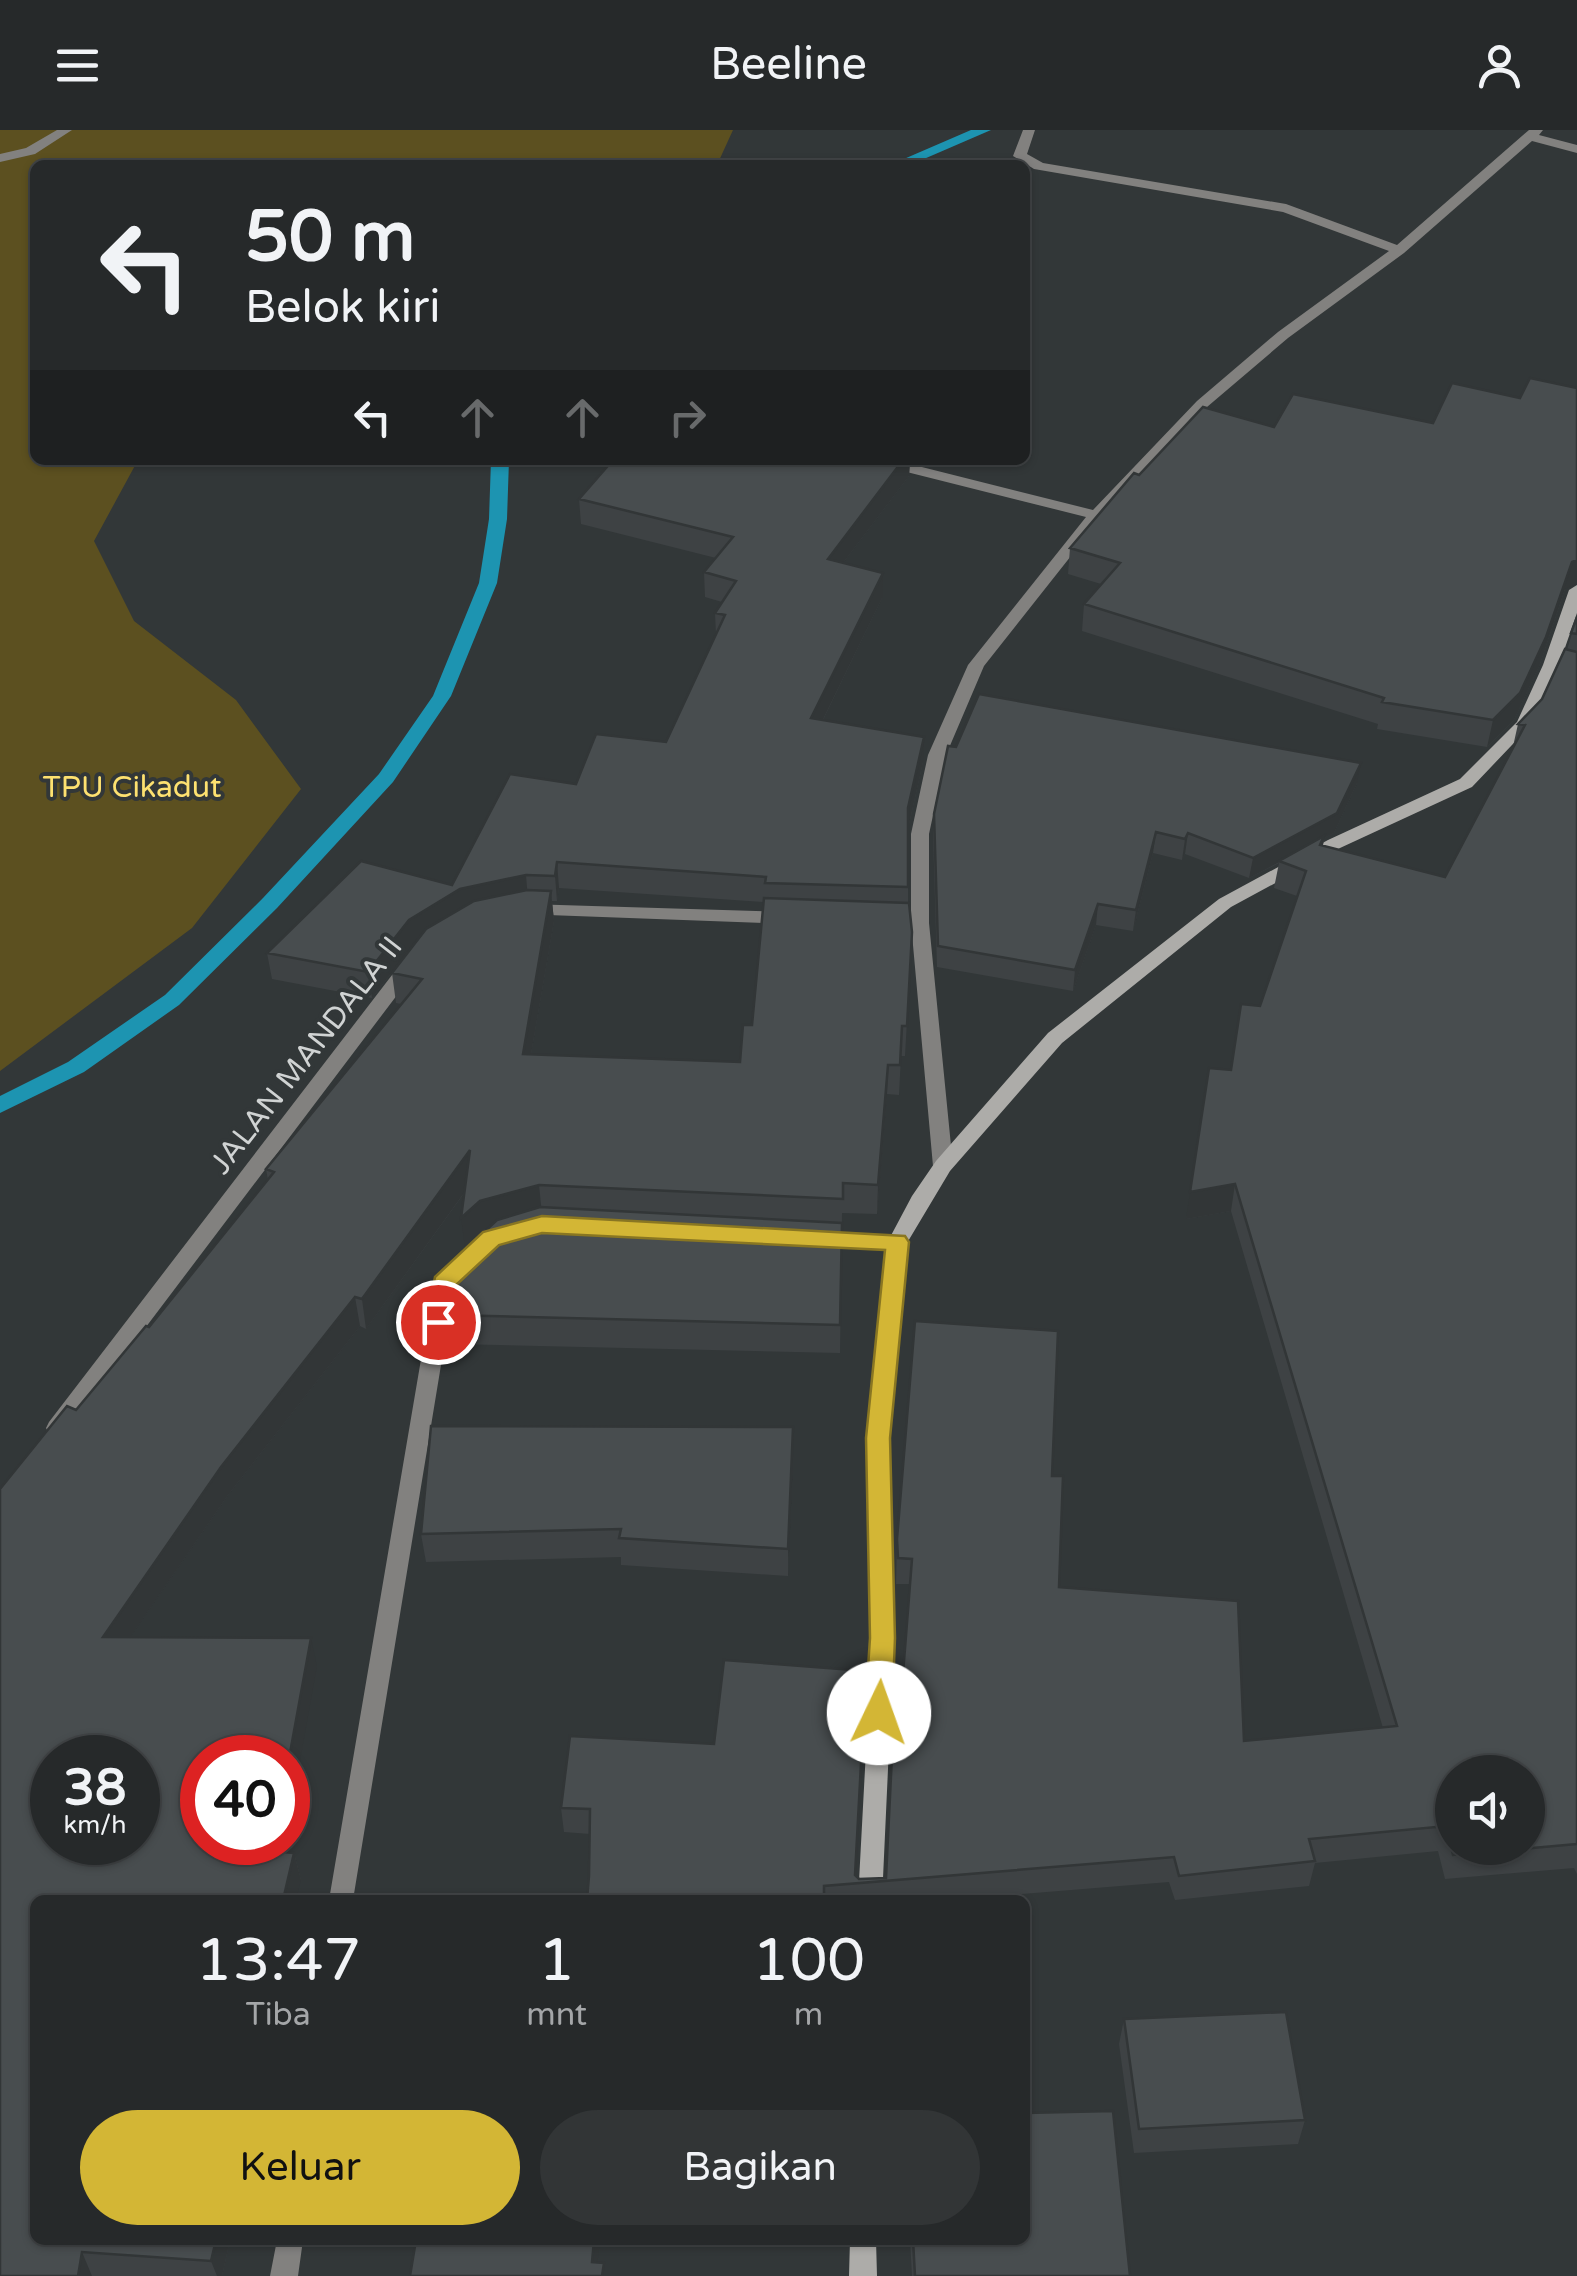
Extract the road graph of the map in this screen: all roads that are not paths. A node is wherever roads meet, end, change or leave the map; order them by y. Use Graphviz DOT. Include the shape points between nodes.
graph roads {
  1 [pos="66,130"];
  2 [pos="1028,130"];
  3 [pos="1532,133"];
  4 [pos="1577,149"];
  5 [pos="0,158"];
  6 [pos="1028,160"];
  7 [pos="1030,161"];
  8 [pos="1398,250"];
  9 [pos="896,465"];
  10 [pos="1096,515"];
  11 [pos="1577,590"];
  12 [pos="510,914"];
  13 [pos="809,919"];
  14 [pos="421,952"];
  15 [pos="943,1166"];
  16 [pos="797,1237"];
  17 [pos="491,1238"];
  18 [pos="897,1242"];
  19 [pos="48,1439"];
  20 [pos="342,1895"];
  21 [pos="870,1895"];
  22 [pos="289,2245"];
  23 [pos="863,2245"];
  24 [pos="284,2276"];
  25 [pos="862,2276"];
  1 -- 5 [label="street" via="30,151"];
  2 -- 6 [label="street" via="1020,156"];
  3 -- 4 [label="street"];
  3 -- 8 [label="street"];
  7 -- 8 [label="street" via="1286,208"];
  8 -- 10 [label="street" via="1202,404"];
  9 -- 10 [label="street"];
  10 -- 15 [label="street" via="976,665 937,755 910,923"];
  11 -- 15 [label="street" via="1558,667 1524,724 1466,783 1225,903 1055,1038"];
  12 -- 13 [label="street"];
  14 -- 19 [label="street, JALAN MANDALA II"];
  15 -- 18 [label="street"];
  16 -- 18 [label="street"];
  17 -- 20 [label="street" via="444,1283"];
  18 -- 21 [label="street" via="878,1438 882,1638"];
  22 -- 24 [label="street"];
  23 -- 25 [label="street"];
}
